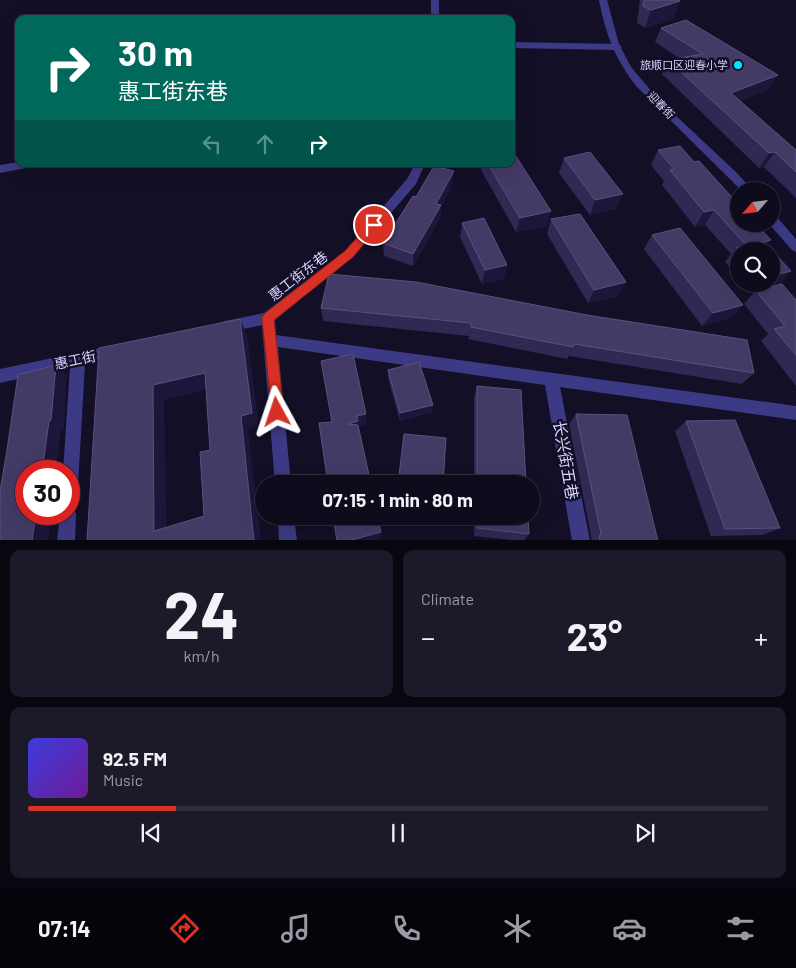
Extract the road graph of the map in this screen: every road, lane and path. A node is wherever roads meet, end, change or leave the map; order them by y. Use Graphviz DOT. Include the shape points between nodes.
graph roads {
  1 [pos="435,0"];
  2 [pos="603,0"];
  3 [pos="435,15"];
  4 [pos="515,45"];
  5 [pos="618,47"];
  6 [pos="15,166"];
  7 [pos="419,167"];
  8 [pos="0,169"];
  9 [pos="740,182"];
  10 [pos="780,228"];
  11 [pos="796,247"];
  12 [pos="268,318"];
  13 [pos="211,330"];
  14 [pos="270,340"];
  15 [pos="126,349"];
  16 [pos="78,359"];
  17 [pos="0,376"];
  18 [pos="551,379"];
  19 [pos="796,413"];
  20 [pos="72,460"];
  21 [pos="282,475"];
  22 [pos="67,525"];
  23 [pos="287,525"];
  24 [pos="66,540"];
  25 [pos="288,540"];
  26 [pos="581,540"];
  1 -- 3 [label="street"];
  2 -- 5 [label="street, 迎春街" via="608,24"];
  4 -- 5 [label="street"];
  5 -- 9 [label="street, 迎春街" via="626,67"];
  6 -- 8 [label="street"];
  7 -- 12 [label="street, 惠工街东巷" via="412,181 349,254"];
  10 -- 11 [label="street"];
  12 -- 13 [label="street"];
  12 -- 14 [label="street"];
  14 -- 18 [label="street"];
  14 -- 21 [label="street"];
  15 -- 16 [label="street, 惠工街"];
  16 -- 17 [label="street, 惠工街"];
  16 -- 20 [label="street"];
  18 -- 19 [label="street"];
  18 -- 26 [label="street, 长兴街五巷"];
  22 -- 24 [label="street"];
  23 -- 25 [label="street"];
}
